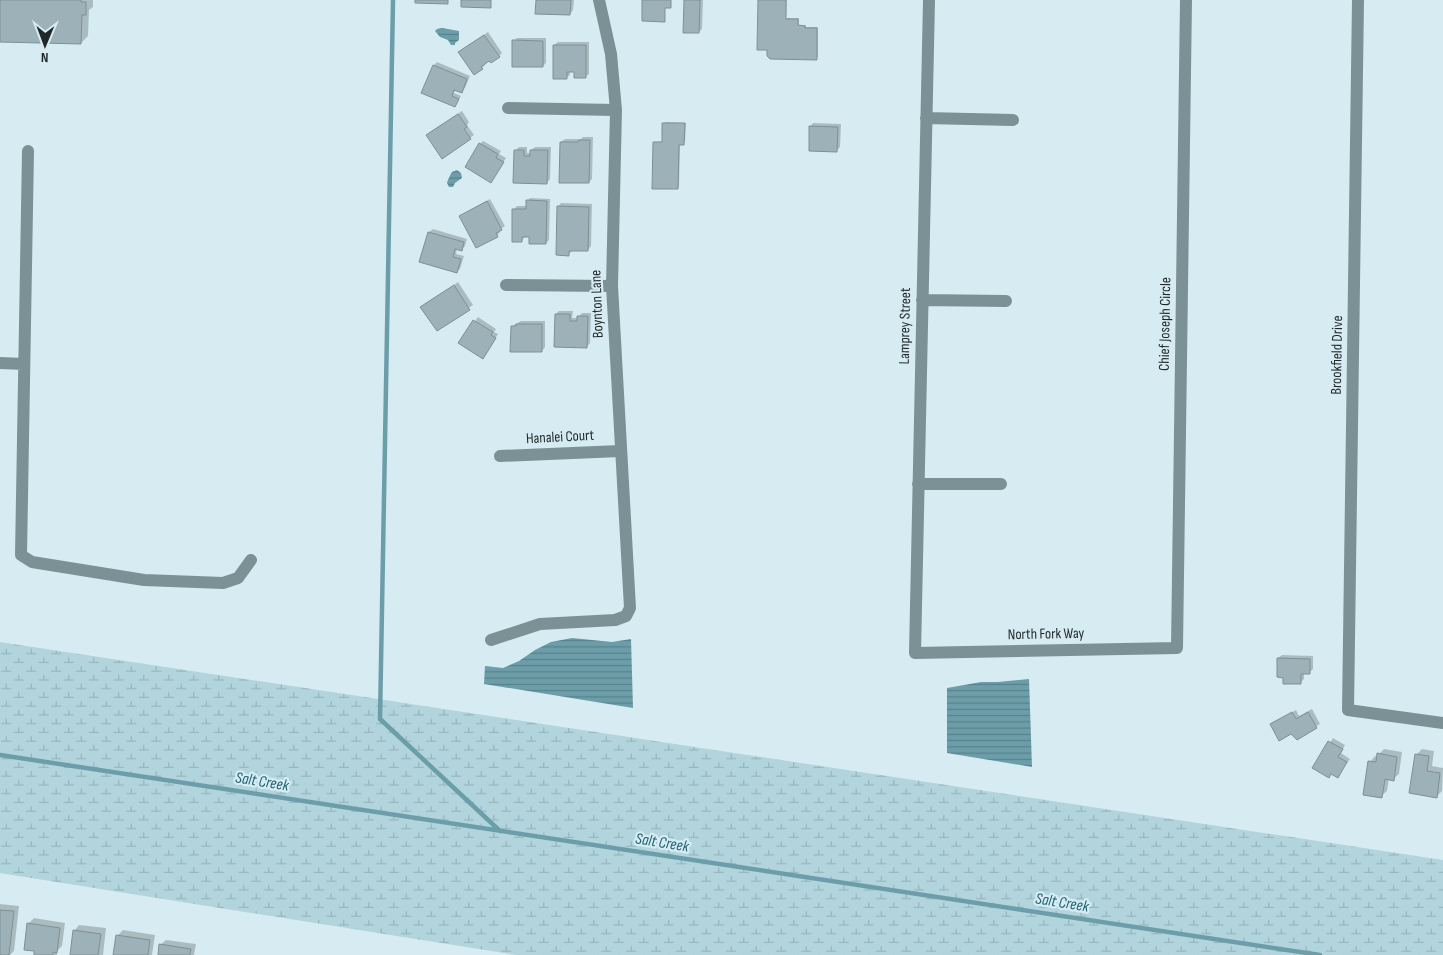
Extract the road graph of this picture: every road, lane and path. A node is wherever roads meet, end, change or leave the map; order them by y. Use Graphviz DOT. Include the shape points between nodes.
graph roads {
  1 [pos="599,0"];
  2 [pos="929,0"];
  3 [pos="1186,0"];
  4 [pos="1358,0"];
  5 [pos="508,108"];
  6 [pos="616,110"];
  7 [pos="926,118"];
  8 [pos="1013,120"];
  9 [pos="28,151"];
  10 [pos="506,285"];
  11 [pos="612,286"];
  12 [pos="922,300"];
  13 [pos="1006,301"];
  14 [pos="0,363"];
  15 [pos="24,364"];
  16 [pos="620,451"];
  17 [pos="500,456"];
  18 [pos="918,484"];
  19 [pos="1001,484"];
  20 [pos="251,560"];
  21 [pos="491,640"];
  22 [pos="1177,648"];
  23 [pos="914,653"];
  24 [pos="1443,723"];
  1 -- 6 [label="street, Boynton Lane" via="611,54"];
  2 -- 7 [label="street, Lamprey Street"];
  3 -- 22 [label="street, Chief Joseph Circle"];
  4 -- 24 [label="street, Brookfield Drive" via="1348,710"];
  5 -- 6 [label="street"];
  6 -- 11 [label="street, Boynton Lane"];
  7 -- 8 [label="street"];
  7 -- 12 [label="street, Lamprey Street"];
  9 -- 15 [label="street"];
  10 -- 11 [label="street"];
  11 -- 16 [label="street, Boynton Lane"];
  12 -- 13 [label="street"];
  12 -- 18 [label="street, Lamprey Street"];
  14 -- 15 [label="street"];
  15 -- 20 [label="street" via="21,555 32,562 144,580 223,584 238,578"];
  16 -- 17 [label="street, Hanalei Court"];
  16 -- 21 [label="street, Boynton Lane" via="630,608 626,616 615,620 540,624"];
  18 -- 19 [label="street"];
  18 -- 23 [label="street, Lamprey Street"];
  22 -- 23 [label="street, North Fork Way"];
}
